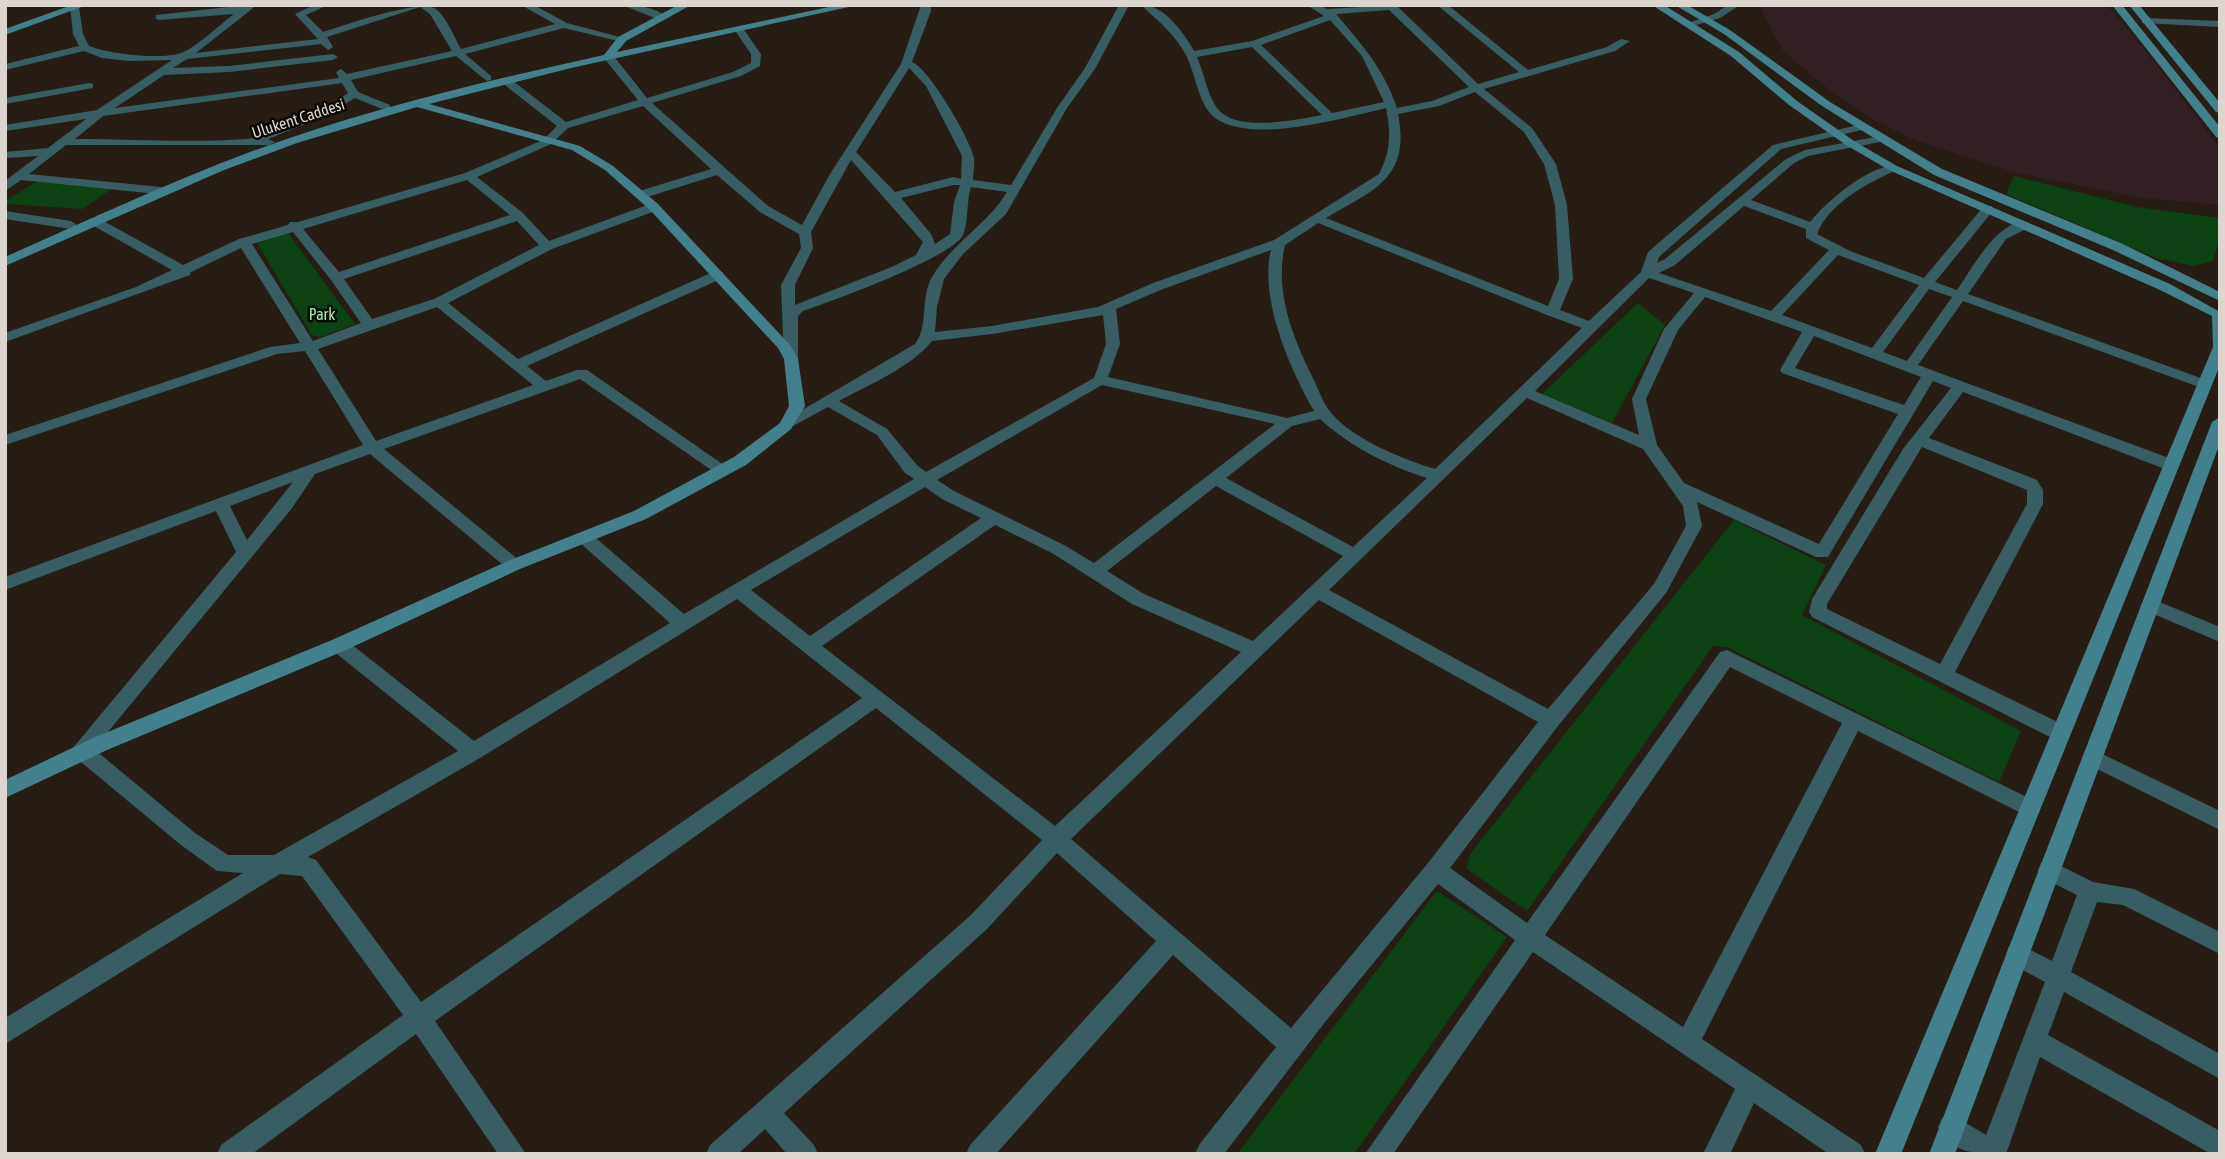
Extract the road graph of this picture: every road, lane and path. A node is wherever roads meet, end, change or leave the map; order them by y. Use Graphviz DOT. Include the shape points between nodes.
graph roads {
  1 [pos="294,5"];
  2 [pos="323,5"];
  3 [pos="417,5"];
  4 [pos="424,5"];
  5 [pos="526,5"];
  6 [pos="627,5"];
  7 [pos="686,5"];
  8 [pos="815,5"];
  9 [pos="853,5"];
  10 [pos="926,5"];
  11 [pos="1124,5"];
  12 [pos="1146,5"];
  13 [pos="1312,5"];
  14 [pos="1442,5"];
  15 [pos="1657,5"];
  16 [pos="1680,5"];
  17 [pos="1735,5"];
  18 [pos="2117,5"];
  19 [pos="2134,5"];
  20 [pos="78,6"];
  21 [pos="1390,6"];
  22 [pos="249,8"];
  23 [pos="306,10"];
  24 [pos="1330,14"];
  25 [pos="159,17"];
  26 [pos="663,18"];
  27 [pos="1708,20"];
  28 [pos="2145,21"];
  29 [pos="1689,24"];
  30 [pos="2220,24"];
  31 [pos="564,25"];
  32 [pos="739,29"];
  33 [pos="5,32"];
  34 [pos="323,38"];
  35 [pos="1625,41"];
  36 [pos="1254,44"];
  37 [pos="614,47"];
  38 [pos="85,48"];
  39 [pos="458,53"];
  40 [pos="1190,55"];
  41 [pos="186,56"];
  42 [pos="334,57"];
  43 [pos="906,64"];
  44 [pos="5,67"];
  45 [pos="162,72"];
  46 [pos="1526,73"];
  47 [pos="487,78"];
  48 [pos="344,79"];
  49 [pos="505,80"];
  50 [pos="89,86"];
  51 [pos="1476,88"];
  52 [pos="354,94"];
  53 [pos="5,101"];
  54 [pos="644,101"];
  55 [pos="418,104"];
  56 [pos="386,107"];
  57 [pos="1392,108"];
  58 [pos="2220,110"];
  59 [pos="103,111"];
  60 [pos="1329,116"];
  61 [pos="564,127"];
  62 [pos="1862,127"];
  63 [pos="5,128"];
  64 [pos="1834,132"];
  65 [pos="2220,135"];
  66 [pos="1881,139"];
  67 [pos="62,142"];
  68 [pos="247,142"];
  69 [pos="269,142"];
  70 [pos="547,142"];
  71 [pos="1850,143"];
  72 [pos="52,150"];
  73 [pos="850,153"];
  74 [pos="5,155"];
  75 [pos="1893,167"];
  76 [pos="720,170"];
  77 [pos="5,176"];
  78 [pos="21,176"];
  79 [pos="469,176"];
  80 [pos="967,181"];
  81 [pos="5,187"];
  82 [pos="1013,189"];
  83 [pos="157,190"];
  84 [pos="640,195"];
  85 [pos="891,197"];
  86 [pos="1742,201"];
  87 [pos="654,207"];
  88 [pos="1989,209"];
  89 [pos="5,215"];
  90 [pos="519,216"];
  91 [pos="1316,218"];
  92 [pos="96,222"];
  93 [pos="71,225"];
  94 [pos="294,225"];
  95 [pos="2024,225"];
  96 [pos="1811,227"];
  97 [pos="805,232"];
  98 [pos="244,242"];
  99 [pos="1279,243"];
  100 [pos="547,246"];
  101 [pos="1836,250"];
  102 [pos="5,254"];
  103 [pos="925,257"];
  104 [pos="5,262"];
  105 [pos="186,272"];
  106 [pos="1647,273"];
  107 [pos="718,275"];
  108 [pos="336,277"];
  109 [pos="1927,284"];
  110 [pos="1702,292"];
  111 [pos="1959,295"];
  112 [pos="439,302"];
  113 [pos="1109,307"];
  114 [pos="2218,309"];
  115 [pos="1552,312"];
  116 [pos="791,315"];
  117 [pos="1773,316"];
  118 [pos="369,325"];
  119 [pos="1591,327"];
  120 [pos="1811,330"];
  121 [pos="928,337"];
  122 [pos="6,338"];
  123 [pos="5,345"];
  124 [pos="307,347"];
  125 [pos="1875,354"];
  126 [pos="791,359"];
  127 [pos="517,365"];
  128 [pos="1910,367"];
  129 [pos="1930,374"];
  130 [pos="1100,380"];
  131 [pos="2204,384"];
  132 [pos="544,386"];
  133 [pos="1960,386"];
  134 [pos="1525,392"];
  135 [pos="827,400"];
  136 [pos="1906,411"];
  137 [pos="1323,413"];
  138 [pos="2220,422"];
  139 [pos="788,423"];
  140 [pos="1287,423"];
  141 [pos="5,440"];
  142 [pos="1919,440"];
  143 [pos="1649,445"];
  144 [pos="372,447"];
  145 [pos="2171,465"];
  146 [pos="309,470"];
  147 [pos="723,470"];
  148 [pos="1436,475"];
  149 [pos="1213,478"];
  150 [pos="927,480"];
  151 [pos="1679,487"];
  152 [pos="220,503"];
  153 [pos="992,519"];
  154 [pos="584,537"];
  155 [pos="245,553"];
  156 [pos="1353,554"];
  157 [pos="514,565"];
  158 [pos="1094,572"];
  159 [pos="5,584"];
  160 [pos="738,590"];
  161 [pos="1315,590"];
  162 [pos="2150,605"];
  163 [pos="683,624"];
  164 [pos="2220,635"];
  165 [pos="339,645"];
  166 [pos="809,646"];
  167 [pos="1253,649"];
  168 [pos="1943,676"];
  169 [pos="876,698"];
  170 [pos="1551,720"];
  171 [pos="1854,720"];
  172 [pos="2061,733"];
  173 [pos="473,752"];
  174 [pos="80,754"];
  175 [pos="2092,757"];
  176 [pos="5,790"];
  177 [pos="2030,808"];
  178 [pos="2220,821"];
  179 [pos="1056,839"];
  180 [pos="276,864"];
  181 [pos="1436,870"];
  182 [pos="2049,870"];
  183 [pos="2090,891"];
  184 [pos="1529,937"];
  185 [pos="1172,940"];
  186 [pos="2220,944"];
  187 [pos="2017,954"];
  188 [pos="2057,977"];
  189 [pos="417,1019"];
  190 [pos="5,1032"];
  191 [pos="2034,1040"];
  192 [pos="1687,1043"];
  193 [pos="1292,1045"];
  194 [pos="2220,1067"];
  195 [pos="1750,1085"];
  196 [pos="767,1113"];
  197 [pos="1951,1127"];
  198 [pos="2220,1145"];
  199 [pos="1992,1153"];
  200 [pos="230,1154"];
  201 [pos="513,1154"];
  202 [pos="719,1154"];
  203 [pos="805,1154"];
  204 [pos="979,1154"];
  205 [pos="1208,1154"];
  206 [pos="1378,1154"];
  207 [pos="1716,1154"];
  208 [pos="1852,1154"];
  209 [pos="1888,1154"];
  210 [pos="1942,1154"];
  1 -- 23 [label="street"];
  2 -- 23 [label="street"];
  3 -- 34 [label="street"];
  4 -- 39 [label="street" via="434,12"];
  5 -- 31 [label="street"];
  6 -- 26 [label="street"];
  7 -- 26 [label="street, Ulukent Caddesi"];
  8 -- 37 [label="street"];
  9 -- 32 [label="street"];
  10 -- 43 [label="street"];
  11 -- 82 [label="street" via="1090,69"];
  12 -- 40 [label="street" via="1174,27"];
  13 -- 24 [label="street"];
  14 -- 46 [label="street"];
  15 -- 29 [label="street"];
  16 -- 27 [label="street"];
  17 -- 27 [label="street"];
  18 -- 65 [label="street"];
  19 -- 28 [label="street"];
  20 -- 33 [label="street"];
  20 -- 38 [label="street" via="78,34"];
  21 -- 24 [label="street"];
  21 -- 51 [label="street"];
  22 -- 25 [label="street"];
  22 -- 41 [label="street"];
  23 -- 34 [label="street" via="300,13"];
  24 -- 36 [label="street"];
  24 -- 57 [label="street" via="1353,36 1378,72"];
  26 -- 37 [label="street, Ulukent Caddesi"];
  27 -- 29 [label="street"];
  27 -- 62 [label="street"];
  28 -- 30 [label="street"];
  28 -- 58 [label="street"];
  29 -- 64 [label="street"];
  31 -- 37 [label="street"];
  31 -- 39 [label="street"];
  32 -- 37 [label="street"];
  32 -- 54 [label="street" via="756,54 756,64 737,74"];
  34 -- 41 [label="street"];
  34 -- 42 [label="street"];
  35 -- 46 [label="street"];
  36 -- 40 [label="street"];
  36 -- 60 [label="street"];
  37 -- 47 [label="street, Ulukent Caddesi"];
  37 -- 49 [label="street"];
  37 -- 54 [label="street"];
  38 -- 41 [label="street" via="105,55"];
  38 -- 44 [label="street"];
  39 -- 47 [label="street"];
  39 -- 48 [label="street"];
  40 -- 60 [label="street" via="1214,112 1228,122 1262,126"];
  41 -- 45 [label="street"];
  42 -- 45 [label="street"];
  42 -- 48 [label="street"];
  43 -- 73 [label="street"];
  43 -- 80 [label="street" via="916,67 931,85 962,144 968,156"];
  45 -- 59 [label="street"];
  46 -- 51 [label="street"];
  47 -- 56 [label="street, Ulukent Caddesi"];
  48 -- 52 [label="street"];
  48 -- 59 [label="street"];
  49 -- 55 [label="street"];
  49 -- 61 [label="street"];
  50 -- 53 [label="street"];
  51 -- 57 [label="street" via="1435,104"];
  51 -- 115 [label="street" via="1528,131 1550,164 1561,205 1566,279"];
  52 -- 56 [label="street"];
  52 -- 68 [label="street" via="301,122"];
  54 -- 61 [label="street"];
  54 -- 76 [label="street"];
  55 -- 70 [label="street"];
  55 -- 92 [label="street" via="289,142"];
  56 -- 69 [label="street, Ulukent Caddesi"];
  57 -- 60 [label="street"];
  57 -- 91 [label="street" via="1398,140 1384,176"];
  59 -- 63 [label="street"];
  59 -- 67 [label="street"];
  61 -- 70 [label="street"];
  62 -- 64 [label="street"];
  62 -- 66 [label="street"];
  64 -- 71 [label="street"];
  64 -- 106 [label="street" via="1777,147 1653,255"];
  66 -- 71 [label="street"];
  66 -- 114 [label="street" via="1938,172 2118,247"];
  67 -- 68 [label="street"];
  67 -- 72 [label="street"];
  68 -- 69 [label="street"];
  69 -- 83 [label="street, Ulukent Caddesi"];
  70 -- 79 [label="street"];
  70 -- 84 [label="street" via="576,148"];
  71 -- 75 [label="street"];
  71 -- 86 [label="street" via="1790,161"];
  72 -- 74 [label="street"];
  72 -- 78 [label="street"];
  73 -- 85 [label="street"];
  73 -- 97 [label="street"];
  75 -- 88 [label="street"];
  75 -- 96 [label="street" via="1844,196"];
  76 -- 84 [label="street"];
  76 -- 97 [label="street" via="764,209"];
  77 -- 78 [label="street"];
  78 -- 81 [label="street"];
  78 -- 83 [label="street"];
  79 -- 90 [label="street"];
  79 -- 94 [label="street"];
  80 -- 82 [label="street"];
  80 -- 85 [label="street" via="941,182"];
  80 -- 103 [label="street" via="956,236"];
  82 -- 121 [label="street" via="1000,214 958,251 937,279"];
  83 -- 93 [label="street, Ulukent Caddesi"];
  84 -- 87 [label="street"];
  85 -- 103 [label="street" via="929,238 921,253"];
  86 -- 96 [label="street"];
  86 -- 106 [label="street" via="1670,262"];
  87 -- 100 [label="street"];
  87 -- 107 [label="street"];
  88 -- 95 [label="street"];
  88 -- 109 [label="street"];
  89 -- 93 [label="street"];
  90 -- 100 [label="street"];
  90 -- 108 [label="street"];
  91 -- 99 [label="street"];
  91 -- 115 [label="street"];
  92 -- 104 [label="street"];
  92 -- 105 [label="street"];
  93 -- 102 [label="street, Ulukent Caddesi"];
  94 -- 98 [label="street"];
  94 -- 108 [label="street"];
  95 -- 111 [label="street" via="2002,236"];
  95 -- 114 [label="street"];
  96 -- 101 [label="street" via="1810,235"];
  97 -- 116 [label="street" via="807,248 788,285"];
  98 -- 105 [label="street"];
  98 -- 124 [label="street"];
  99 -- 113 [label="street"];
  99 -- 137 [label="street" via="1274,257 1290,347"];
  100 -- 112 [label="street"];
  101 -- 109 [label="street"];
  101 -- 117 [label="street"];
  103 -- 116 [label="street" via="798,308"];
  105 -- 122 [label="street"];
  106 -- 110 [label="street"];
  106 -- 119 [label="street"];
  107 -- 126 [label="street"];
  107 -- 127 [label="street"];
  108 -- 118 [label="street"];
  109 -- 111 [label="street"];
  109 -- 125 [label="street"];
  110 -- 117 [label="street"];
  110 -- 143 [label="street" via="1671,329 1639,399"];
  111 -- 128 [label="street"];
  111 -- 131 [label="street"];
  112 -- 118 [label="street"];
  112 -- 127 [label="street"];
  113 -- 121 [label="street" via="1064,320"];
  113 -- 130 [label="street" via="1113,344"];
  114 -- 131 [label="street" via="2220,347"];
  115 -- 119 [label="street"];
  116 -- 126 [label="street"];
  117 -- 120 [label="street"];
  118 -- 124 [label="street"];
  119 -- 134 [label="street"];
  120 -- 125 [label="street"];
  120 -- 136 [label="street" via="1787,370"];
  121 -- 135 [label="street" via="893,365"];
  122 -- 123 [label="street"];
  124 -- 141 [label="street" via="275,350"];
  124 -- 144 [label="street"];
  125 -- 128 [label="street"];
  126 -- 139 [label="street" via="797,406"];
  127 -- 132 [label="street"];
  128 -- 129 [label="street"];
  129 -- 133 [label="street"];
  129 -- 136 [label="street"];
  130 -- 140 [label="street"];
  130 -- 150 [label="street"];
  131 -- 145 [label="street"];
  132 -- 144 [label="street"];
  132 -- 147 [label="street" via="582,373"];
  133 -- 142 [label="street"];
  133 -- 145 [label="street"];
  134 -- 143 [label="street"];
  134 -- 148 [label="street"];
  135 -- 139 [label="street"];
  135 -- 150 [label="street" via="882,432 911,469"];
  136 -- 151 [label="street" via="1822,553"];
  137 -- 140 [label="street"];
  137 -- 148 [label="street" via="1402,466"];
  138 -- 162 [label="street"];
  139 -- 147 [label="street"];
  140 -- 149 [label="street"];
  142 -- 168 [label="street" via="2031,484 2036,496"];
  142 -- 168 [label="street" via="1818,604 1818,612"];
  143 -- 151 [label="street"];
  144 -- 146 [label="street"];
  144 -- 157 [label="street"];
  145 -- 172 [label="street"];
  146 -- 152 [label="street"];
  146 -- 155 [label="street"];
  147 -- 154 [label="street" via="640,515"];
  148 -- 156 [label="street"];
  149 -- 156 [label="street"];
  149 -- 158 [label="street"];
  150 -- 153 [label="street"];
  150 -- 160 [label="street"];
  151 -- 170 [label="street" via="1691,505 1694,526 1660,588"];
  152 -- 155 [label="street"];
  152 -- 159 [label="street"];
  153 -- 158 [label="street" via="1058,549"];
  153 -- 166 [label="street"];
  154 -- 157 [label="street"];
  154 -- 163 [label="street"];
  155 -- 174 [label="street"];
  156 -- 161 [label="street"];
  157 -- 165 [label="street"];
  158 -- 167 [label="street" via="1138,599"];
  160 -- 163 [label="street"];
  160 -- 166 [label="street"];
  161 -- 167 [label="street"];
  161 -- 170 [label="street"];
  162 -- 164 [label="street"];
  162 -- 175 [label="street"];
  163 -- 173 [label="street"];
  165 -- 173 [label="street"];
  165 -- 174 [label="street"];
  166 -- 169 [label="street"];
  167 -- 179 [label="street"];
  168 -- 172 [label="street"];
  169 -- 179 [label="street"];
  169 -- 189 [label="street"];
  170 -- 181 [label="street"];
  171 -- 177 [label="street"];
  171 -- 184 [label="street" via="1727,657"];
  171 -- 192 [label="street"];
  172 -- 177 [label="street"];
  173 -- 180 [label="street"];
  174 -- 176 [label="street"];
  174 -- 180 [label="street" via="225,864"];
  175 -- 178 [label="street"];
  175 -- 182 [label="street"];
  177 -- 209 [label="street"];
  179 -- 185 [label="street"];
  179 -- 196 [label="street" via="979,922"];
  180 -- 189 [label="street" via="308,867 358,930"];
  180 -- 190 [label="street"];
  181 -- 184 [label="street"];
  181 -- 193 [label="street"];
  182 -- 183 [label="street"];
  182 -- 187 [label="street"];
  183 -- 186 [label="street" via="2126,896"];
  183 -- 188 [label="street"];
  184 -- 192 [label="street"];
  184 -- 206 [label="street"];
  185 -- 193 [label="street"];
  185 -- 204 [label="street"];
  187 -- 188 [label="street"];
  187 -- 197 [label="street"];
  188 -- 191 [label="street"];
  188 -- 194 [label="street"];
  189 -- 200 [label="street"];
  189 -- 201 [label="street"];
  191 -- 198 [label="street"];
  191 -- 199 [label="street"];
  192 -- 195 [label="street"];
  193 -- 205 [label="street"];
  195 -- 207 [label="street"];
  195 -- 208 [label="street"];
  196 -- 202 [label="street"];
  196 -- 203 [label="street"];
  197 -- 199 [label="street"];
  197 -- 210 [label="street"];
}
